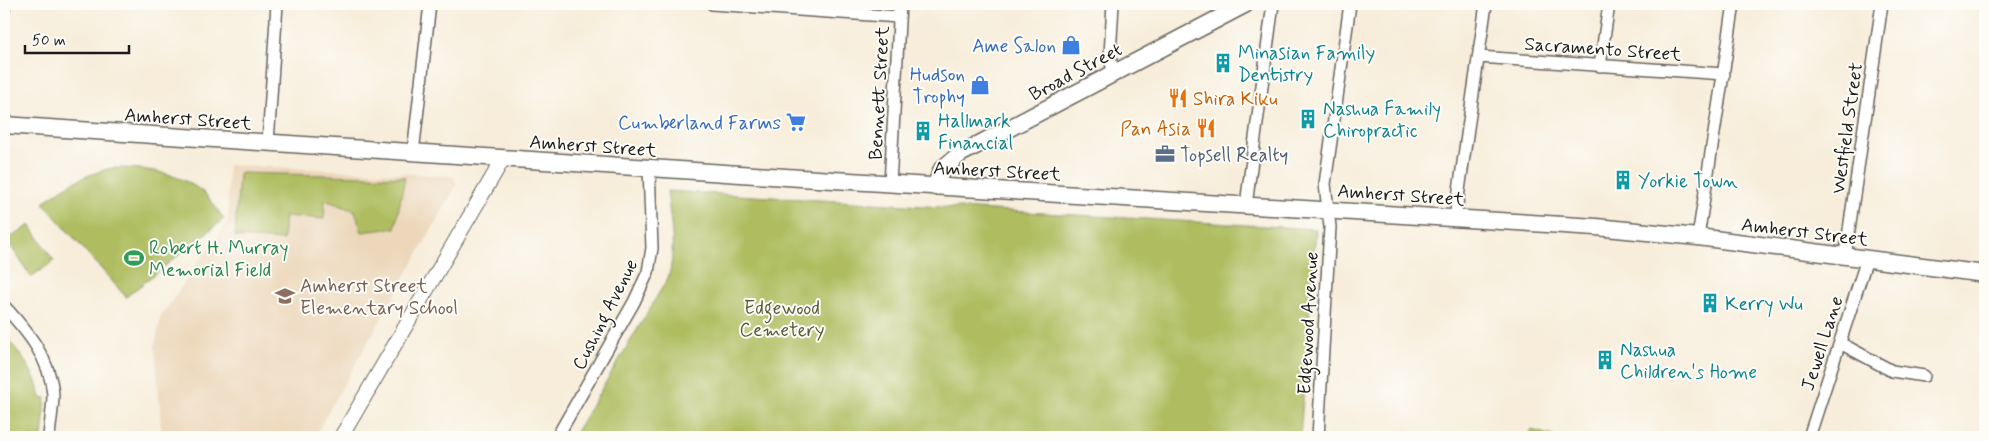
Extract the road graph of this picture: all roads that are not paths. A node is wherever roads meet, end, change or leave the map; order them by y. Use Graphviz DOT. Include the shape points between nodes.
graph roads {
  1 [pos="4,4"];
  2 [pos="277,4"];
  3 [pos="430,4"];
  4 [pos="712,4"];
  5 [pos="900,4"];
  6 [pos="1113,4"];
  7 [pos="1246,4"];
  8 [pos="1274,4"];
  9 [pos="1350,4"];
  10 [pos="1486,4"];
  11 [pos="1609,4"];
  12 [pos="1734,4"];
  13 [pos="1882,4"];
  14 [pos="4,10"];
  15 [pos="899,16"];
  16 [pos="1479,57"];
  17 [pos="1600,66"];
  18 [pos="1113,74"];
  19 [pos="1724,74"];
  20 [pos="4,125"];
  21 [pos="268,143"];
  22 [pos="413,152"];
  23 [pos="504,159"];
  24 [pos="649,168"];
  25 [pos="890,184"];
  26 [pos="936,187"];
  27 [pos="1246,205"];
  28 [pos="1328,210"];
  29 [pos="1455,218"];
  30 [pos="1698,237"];
  31 [pos="1845,257"];
  32 [pos="1867,259"];
  33 [pos="1985,274"];
  34 [pos="4,306"];
  35 [pos="1840,343"];
  36 [pos="1924,376"];
  37 [pos="49,437"];
  38 [pos="341,437"];
  39 [pos="557,437"];
  40 [pos="1318,437"];
  41 [pos="1809,437"];
  1 -- 14 [label="street"];
  2 -- 21 [label="street"];
  3 -- 22 [label="street"];
  4 -- 15 [label="street"];
  5 -- 15 [label="street, Bennett Street"];
  6 -- 18 [label="street" via="1110,55"];
  7 -- 18 [label="main road, Broad Street"];
  8 -- 27 [label="street"];
  9 -- 28 [label="street, Edgewood Avenue" via="1325,184"];
  10 -- 16 [label="street"];
  11 -- 17 [label="street"];
  12 -- 19 [label="street"];
  13 -- 31 [label="street, Westfield Street"];
  15 -- 25 [label="street, Bennett Street"];
  16 -- 17 [label="street, Sacramento Street"];
  16 -- 29 [label="street"];
  17 -- 19 [label="street, Sacramento Street"];
  18 -- 26 [label="main road, Broad Street" via="960,154 942,169"];
  19 -- 30 [label="street"];
  20 -- 21 [label="main road, Amherst Street"];
  21 -- 22 [label="main road, Amherst Street"];
  22 -- 23 [label="main road, Amherst Street"];
  23 -- 24 [label="main road, Amherst Street"];
  23 -- 38 [label="street"];
  24 -- 25 [label="main road, Amherst Street"];
  24 -- 39 [label="street, Cushing Avenue" via="652,248 648,272"];
  25 -- 26 [label="main road, Amherst Street"];
  26 -- 27 [label="main road, Amherst Street"];
  27 -- 28 [label="main road, Amherst Street"];
  28 -- 29 [label="main road, Amherst Street"];
  28 -- 40 [label="street, Edgewood Avenue" via="1330,227"];
  29 -- 30 [label="main road, Amherst Street"];
  30 -- 31 [label="main road, Amherst Street"];
  31 -- 32 [label="main road, Amherst Street"];
  32 -- 33 [label="main road, Amherst Street"];
  32 -- 35 [label="street, Jewell Lane"];
  34 -- 37 [label="street" via="27,331 47,368 53,396"];
  35 -- 36 [label="street" via="1892,371"];
  35 -- 41 [label="street, Jewell Lane"];
}
